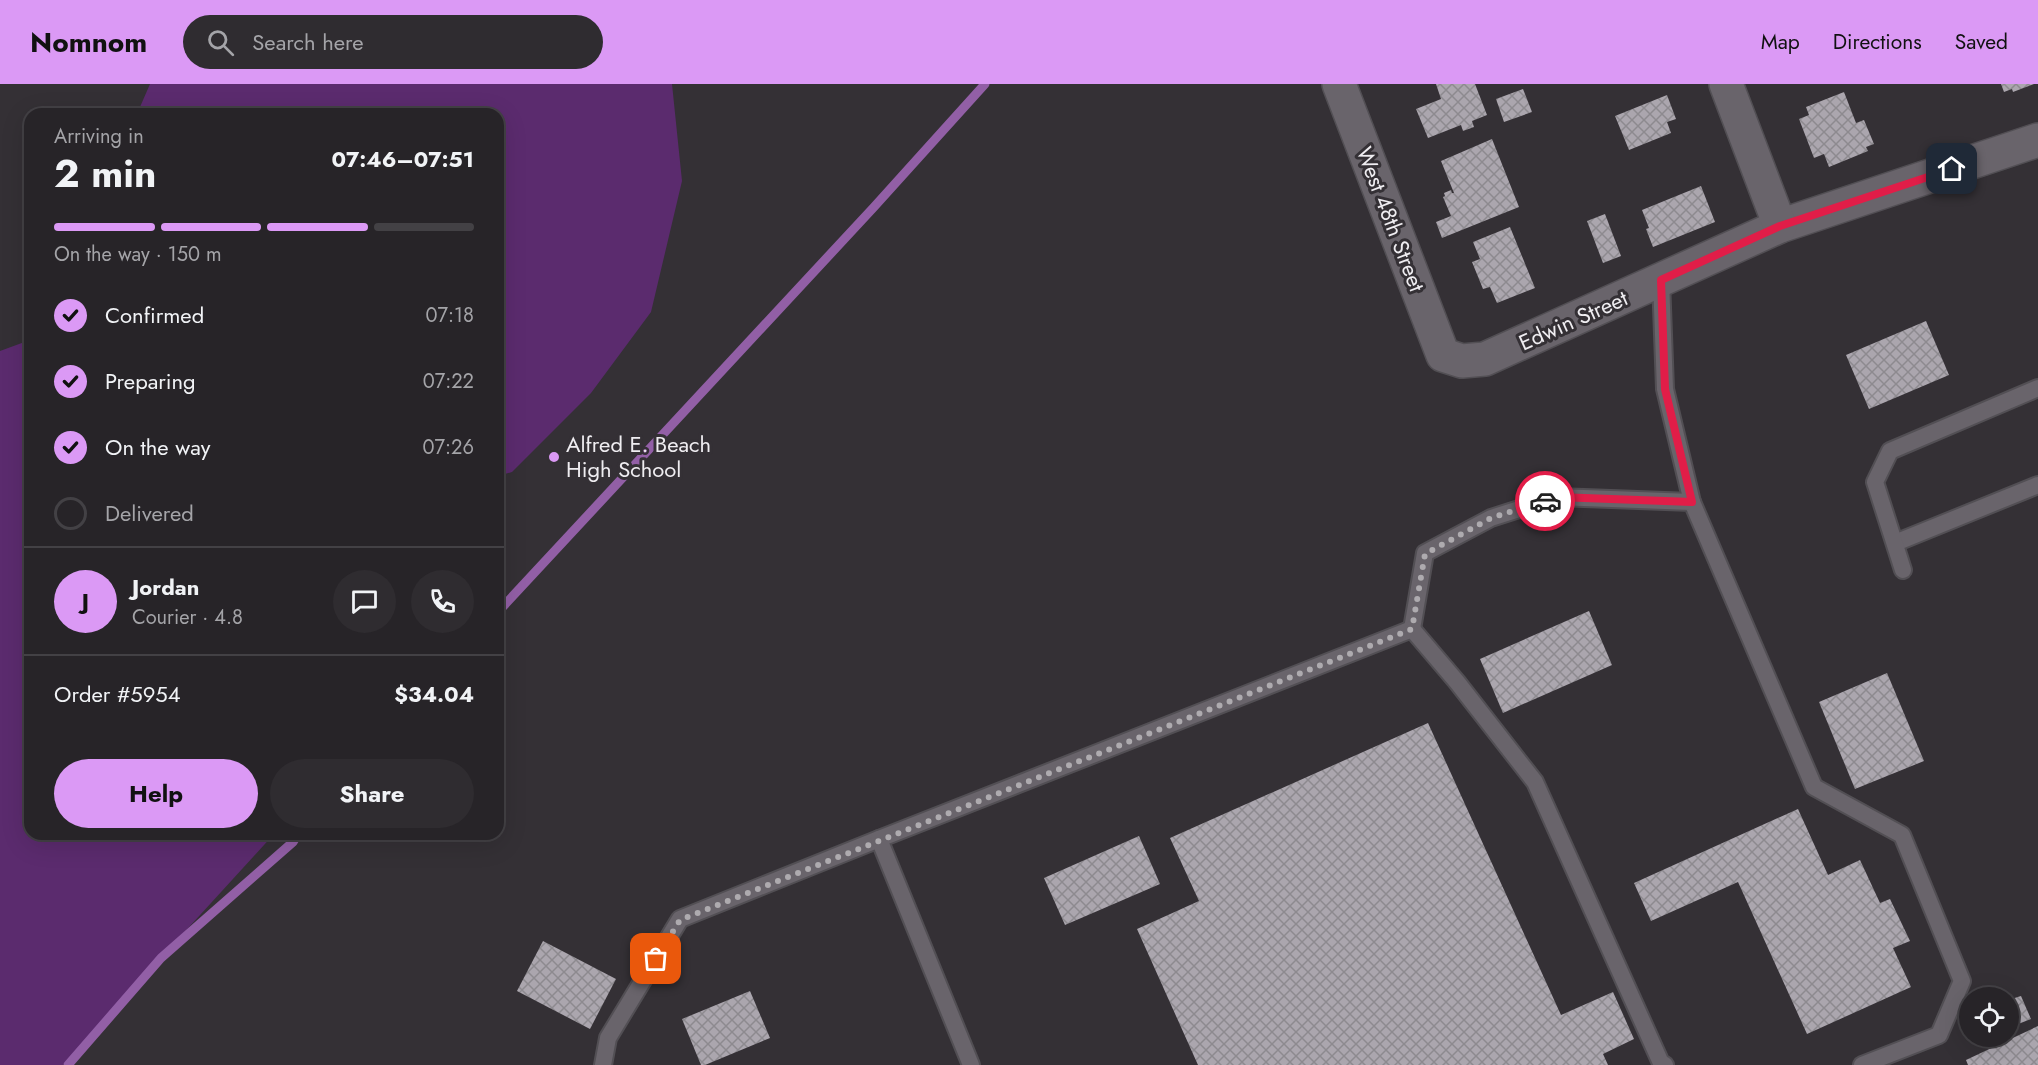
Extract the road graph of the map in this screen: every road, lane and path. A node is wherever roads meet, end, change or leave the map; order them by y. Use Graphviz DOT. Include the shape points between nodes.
graph roads {
  1 [pos="1339,84"];
  2 [pos="1726,84"];
  3 [pos="2038,140"];
  4 [pos="1780,226"];
  5 [pos="1661,280"];
  6 [pos="1443,355"];
  7 [pos="2038,388"];
  8 [pos="2038,485"];
  9 [pos="1692,502"];
  10 [pos="1895,543"];
  11 [pos="1903,570"];
  12 [pos="1412,629"];
  13 [pos="879,839"];
  14 [pos="1891,1060"];
  15 [pos="603,1065"];
  16 [pos="971,1065"];
  17 [pos="1665,1065"];
  18 [pos="1862,1065"];
  1 -- 6 [label="street, West 48th Street"];
  2 -- 4 [label="street"];
  3 -- 4 [label="street, Edwin Street"];
  4 -- 5 [label="street, Edwin Street"];
  5 -- 6 [label="street, Edwin Street" via="1485,359 1462,361"];
  5 -- 9 [label="lane" via="1665,389"];
  7 -- 10 [label="lane" via="1890,451 1875,482"];
  8 -- 10 [label="lane"];
  9 -- 12 [label="lane" via="1557,497 1491,518 1425,554"];
  9 -- 14 [label="lane" via="1814,787 1902,835 1962,981 1939,1035"];
  10 -- 11 [label="lane"];
  12 -- 13 [label="lane"];
  12 -- 17 [label="lane" via="1535,782 1660,1063"];
  13 -- 15 [label="lane" via="680,920 608,1038"];
  13 -- 16 [label="lane"];
  14 -- 18 [label="lane"];
}
